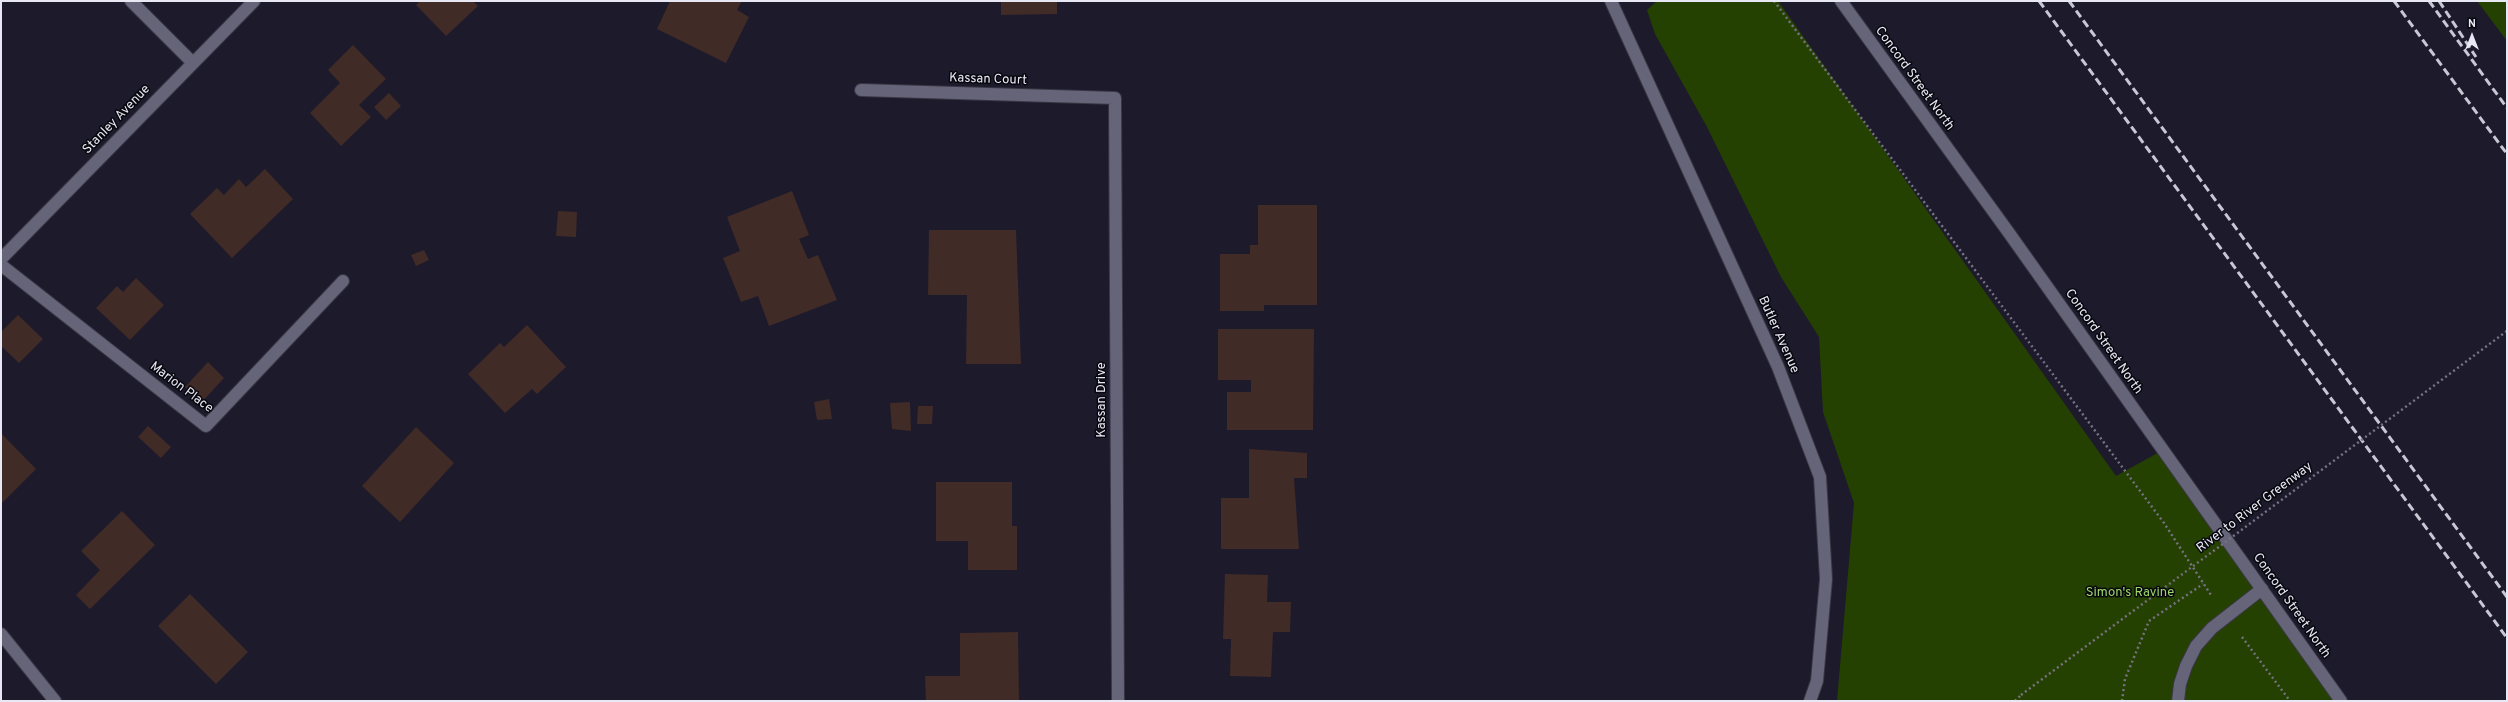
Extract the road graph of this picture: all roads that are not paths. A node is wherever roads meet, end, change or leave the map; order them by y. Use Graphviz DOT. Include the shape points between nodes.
graph roads {
  1 [pos="131,1"];
  2 [pos="254,1"];
  3 [pos="1611,1"];
  4 [pos="1841,1"];
  5 [pos="192,63"];
  6 [pos="861,90"];
  7 [pos="1115,98"];
  8 [pos="1,259"];
  9 [pos="1,264"];
  10 [pos="343,281"];
  11 [pos="2262,590"];
  12 [pos="1,634"];
  13 [pos="55,701"];
  14 [pos="1118,701"];
  15 [pos="1810,701"];
  16 [pos="2178,701"];
  17 [pos="2341,701"];
  1 -- 5 [label="street"];
  2 -- 5 [label="street, Stanley Avenue"];
  3 -- 15 [label="street, Butler Avenue" via="1778,368 1820,477 1826,579 1817,681"];
  4 -- 11 [label="street, Concord Street North"];
  5 -- 8 [label="street, Stanley Avenue"];
  6 -- 7 [label="street, Kassan Court"];
  7 -- 14 [label="street, Kassan Drive"];
  9 -- 10 [label="street, Marion Place" via="206,426"];
  11 -- 16 [label="street" via="2212,628 2196,646 2186,666"];
  11 -- 17 [label="street, Concord Street North"];
  12 -- 13 [label="street"];
}
